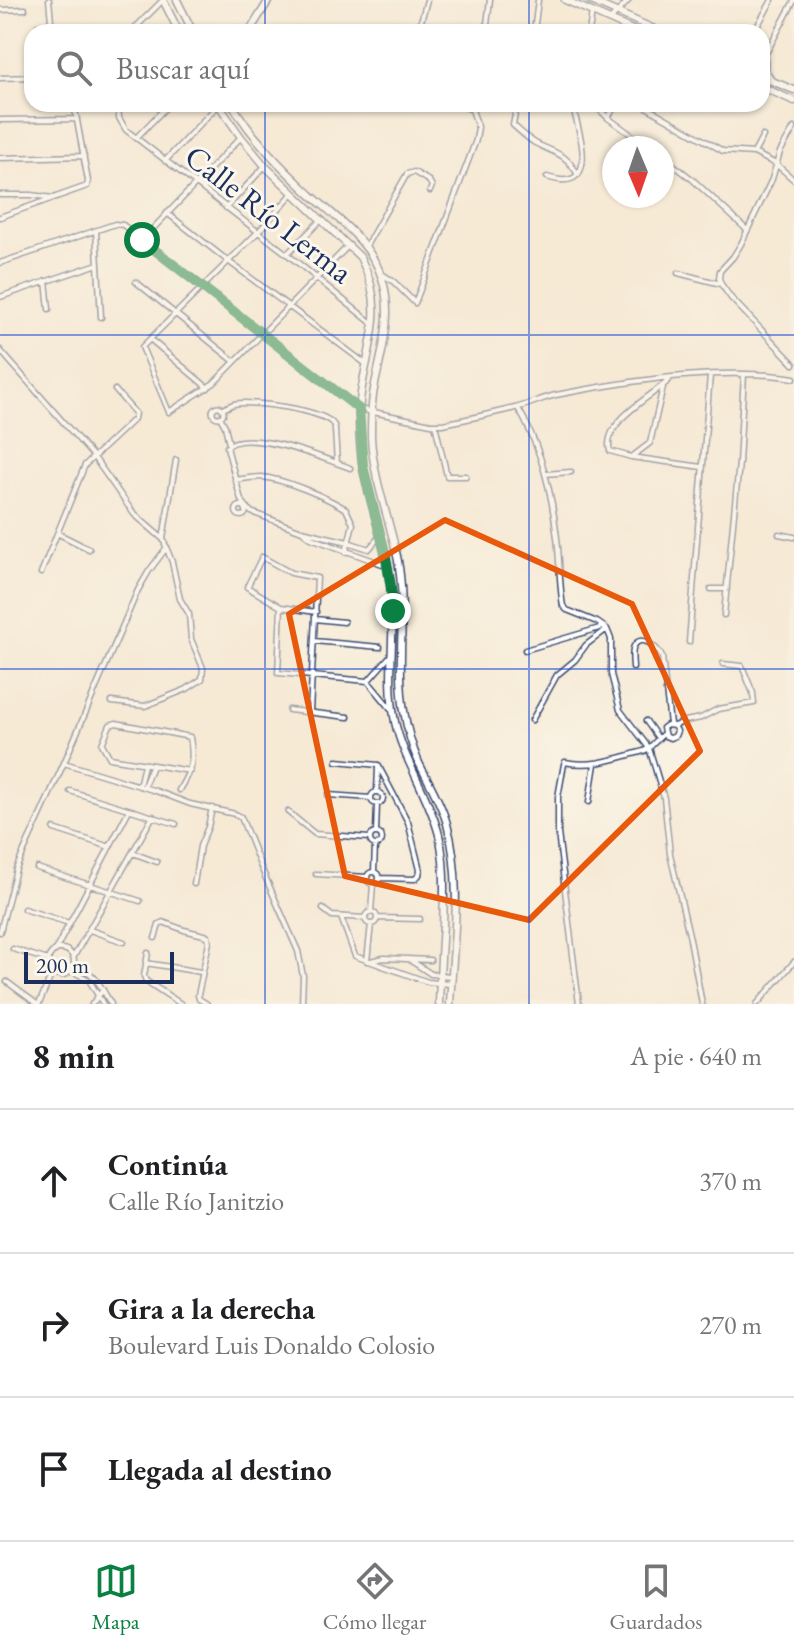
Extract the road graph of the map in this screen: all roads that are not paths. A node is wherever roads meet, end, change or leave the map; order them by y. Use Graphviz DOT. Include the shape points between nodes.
graph roads {
  1 [pos="49,0"];
  2 [pos="163,0"];
  3 [pos="177,0"];
  4 [pos="269,0"];
  5 [pos="427,0"];
  6 [pos="490,0"];
  7 [pos="538,0"];
  8 [pos="565,0"];
  9 [pos="589,0"];
  10 [pos="629,0"];
  11 [pos="772,0"];
  12 [pos="794,1"];
  13 [pos="25,9"];
  14 [pos="0,10"];
  15 [pos="592,12"];
  16 [pos="617,13"];
  17 [pos="610,20"];
  18 [pos="47,24"];
  19 [pos="139,24"];
  20 [pos="175,24"];
  21 [pos="189,24"];
  22 [pos="254,24"];
  23 [pos="420,24"];
  24 [pos="487,24"];
  25 [pos="535,24"];
  26 [pos="590,24"];
  27 [pos="619,24"];
  28 [pos="642,24"];
  29 [pos="758,24"];
  30 [pos="770,46"];
  31 [pos="24,77"];
  32 [pos="770,77"];
  33 [pos="0,78"];
  34 [pos="772,81"];
  35 [pos="770,90"];
  36 [pos="794,90"];
  37 [pos="792,100"];
  38 [pos="76,112"];
  39 [pos="119,112"];
  40 [pos="161,112"];
  41 [pos="211,112"];
  42 [pos="224,112"];
  43 [pos="237,112"];
  44 [pos="474,112"];
  45 [pos="515,112"];
  46 [pos="574,112"];
  47 [pos="602,112"];
  48 [pos="611,112"];
  49 [pos="655,112"];
  50 [pos="608,118"];
  51 [pos="77,119"];
  52 [pos="0,120"];
  53 [pos="794,128"];
  54 [pos="633,136"];
  55 [pos="763,136"];
  56 [pos="241,137"];
  57 [pos="136,138"];
  58 [pos="754,153"];
  59 [pos="84,156"];
  60 [pos="0,158"];
  61 [pos="165,161"];
  62 [pos="776,164"];
  63 [pos="674,165"];
  64 [pos="265,166"];
  65 [pos="578,175"];
  66 [pos="547,177"];
  67 [pos="794,180"];
  68 [pos="195,184"];
  69 [pos="430,191"];
  70 [pos="293,193"];
  71 [pos="0,195"];
  72 [pos="53,198"];
  73 [pos="226,208"];
  74 [pos="167,213"];
  75 [pos="0,217"];
  76 [pos="322,219"];
  77 [pos="747,230"];
  78 [pos="96,231"];
  79 [pos="258,232"];
  80 [pos="142,240"];
  81 [pos="349,245"];
  82 [pos="366,246"];
  83 [pos="287,254"];
  84 [pos="228,261"];
  85 [pos="0,263"];
  86 [pos="98,264"];
  87 [pos="380,273"];
  88 [pos="678,273"];
  89 [pos="317,278"];
  90 [pos="46,281"];
  91 [pos="136,282"];
  92 [pos="721,284"];
  93 [pos="203,285"];
  94 [pos="0,297"];
  95 [pos="290,306"];
  96 [pos="49,309"];
  97 [pos="176,314"];
  98 [pos="101,317"];
  99 [pos="374,325"];
  100 [pos="263,333"];
  101 [pos="150,339"];
  102 [pos="0,350"];
  103 [pos="234,361"];
  104 [pos="366,364"];
  105 [pos="794,364"];
  106 [pos="744,374"];
  107 [pos="710,375"];
  108 [pos="671,378"];
  109 [pos="794,378"];
  110 [pos="663,386"];
  111 [pos="208,388"];
  112 [pos="115,390"];
  113 [pos="518,408"];
  114 [pos="222,409"];
  115 [pos="359,409"];
  116 [pos="371,413"];
  117 [pos="220,417"];
  118 [pos="435,424"];
  119 [pos="229,444"];
  120 [pos="93,456"];
  121 [pos="631,457"];
  122 [pos="176,460"];
  123 [pos="337,463"];
  124 [pos="702,467"];
  125 [pos="350,468"];
  126 [pos="571,472"];
  127 [pos="545,474"];
  128 [pos="466,476"];
  129 [pos="235,480"];
  130 [pos="302,531"];
  131 [pos="58,533"];
  132 [pos="779,534"];
  133 [pos="381,535"];
  134 [pos="794,537"];
  135 [pos="163,539"];
  136 [pos="348,542"];
  137 [pos="167,547"];
  138 [pos="89,549"];
  139 [pos="369,549"];
  140 [pos="346,552"];
  141 [pos="366,559"];
  142 [pos="388,566"];
  143 [pos="41,573"];
  144 [pos="711,589"];
  145 [pos="727,589"];
  146 [pos="281,607"];
  147 [pos="316,612"];
  148 [pos="724,615"];
  149 [pos="315,619"];
  150 [pos="344,622"];
  151 [pos="606,628"];
  152 [pos="314,641"];
  153 [pos="689,642"];
  154 [pos="380,647"];
  155 [pos="525,650"];
  156 [pos="390,656"];
  157 [pos="723,664"];
  158 [pos="633,668"];
  159 [pos="312,677"];
  160 [pos="368,681"];
  161 [pos="112,702"];
  162 [pos="289,710"];
  163 [pos="310,712"];
  164 [pos="393,712"];
  165 [pos="348,717"];
  166 [pos="532,720"];
  167 [pos="646,721"];
  168 [pos="672,725"];
  169 [pos="661,736"];
  170 [pos="649,748"];
  171 [pos="337,761"];
  172 [pos="64,763"];
  173 [pos="145,764"];
  174 [pos="595,764"];
  175 [pos="378,765"];
  176 [pos="152,766"];
  177 [pos="190,771"];
  178 [pos="141,786"];
  179 [pos="179,790"];
  180 [pos="70,791"];
  181 [pos="377,792"];
  182 [pos="328,795"];
  183 [pos="371,798"];
  184 [pos="589,802"];
  185 [pos="377,804"];
  186 [pos="212,808"];
  187 [pos="129,810"];
  188 [pos="288,812"];
  189 [pos="153,816"];
  190 [pos="176,824"];
  191 [pos="54,829"];
  192 [pos="376,833"];
  193 [pos="369,838"];
  194 [pos="375,845"];
  195 [pos="110,847"];
  196 [pos="133,853"];
  197 [pos="157,862"];
  198 [pos="37,868"];
  199 [pos="374,872"];
  200 [pos="316,874"];
  201 [pos="367,877"];
  202 [pos="380,878"];
  203 [pos="194,884"];
  204 [pos="373,884"];
  205 [pos="89,885"];
  206 [pos="111,891"];
  207 [pos="140,901"];
  208 [pos="24,909"];
  209 [pos="323,909"];
  210 [pos="371,912"];
  211 [pos="341,917"];
  212 [pos="365,918"];
  213 [pos="378,918"];
  214 [pos="420,919"];
  215 [pos="69,923"];
  216 [pos="371,924"];
  217 [pos="90,930"];
  218 [pos="0,932"];
  219 [pos="155,938"];
  220 [pos="124,942"];
  221 [pos="13,949"];
  222 [pos="55,951"];
  223 [pos="148,953"];
  224 [pos="48,960"];
  225 [pos="410,960"];
  226 [pos="430,960"];
  227 [pos="74,961"];
  228 [pos="367,961"];
  229 [pos="794,962"];
  230 [pos="146,963"];
  231 [pos="70,970"];
  232 [pos="53,971"];
  233 [pos="201,972"];
  234 [pos="440,979"];
  235 [pos="451,980"];
  236 [pos="7,982"];
  237 [pos="103,990"];
  238 [pos="99,996"];
  239 [pos="203,1003"];
  240 [pos="38,1004"];
  241 [pos="92,1004"];
  242 [pos="103,1004"];
  243 [pos="111,1004"];
  244 [pos="181,1004"];
  245 [pos="302,1004"];
  246 [pos="439,1004"];
  247 [pos="450,1004"];
  248 [pos="579,1004"];
  249 [pos="702,1004"];
  250 [pos="757,1004"];
  1 -- 18 [label="street"];
  2 -- 19 [label="street"];
  2 -- 20 [label="main road"];
  3 -- 21 [label="main road"];
  4 -- 22 [label="main road"];
  5 -- 23 [label="street"];
  6 -- 24 [label="street"];
  7 -- 25 [label="street"];
  8 -- 15 [label="main road"];
  9 -- 16 [label="main road"];
  10 -- 16 [label="street"];
  11 -- 29 [label="street"];
  12 -- 30 [label="street"];
  13 -- 14 [label="street"];
  15 -- 17 [label="main road"];
  15 -- 26 [label="street"];
  16 -- 17 [label="street"];
  16 -- 28 [label="main road"];
  17 -- 27 [label="main road"];
  31 -- 33 [label="street"];
  32 -- 34 [label="street"];
  34 -- 36 [label="main road"];
  35 -- 37 [label="main road"];
  36 -- 37 [label="street"];
  38 -- 51 [label="street"];
  39 -- 57 [label="street" via="120,123"];
  40 -- 57 [label="street"];
  41 -- 61 [label="street"];
  42 -- 56 [label="main road"];
  43 -- 82 [label="main road" via="274,159"];
  44 -- 87 [label="street" via="476,140 415,303"];
  45 -- 65 [label="street" via="513,125 562,155"];
  46 -- 65 [label="street" via="583,151"];
  47 -- 50 [label="street"];
  48 -- 50 [label="street"];
  49 -- 58 [label="street" via="723,151"];
  50 -- 54 [label="street"];
  51 -- 52 [label="street"];
  51 -- 59 [label="street"];
  53 -- 62 [label="street"];
  55 -- 58 [label="street"];
  56 -- 64 [label="main road"];
  56 -- 68 [label="street"];
  57 -- 61 [label="street, Calle Río Lerma"];
  58 -- 62 [label="street"];
  59 -- 60 [label="street"];
  59 -- 72 [label="street" via="87,186"];
  61 -- 68 [label="street, Calle Río Lerma"];
  62 -- 67 [label="street"];
  62 -- 77 [label="street"];
  63 -- 77 [label="street"];
  64 -- 70 [label="main road"];
  64 -- 73 [label="street"];
  65 -- 66 [label="street" via="565,181"];
  68 -- 73 [label="street, Calle Río Lerma"];
  68 -- 74 [label="street"];
  69 -- 82 [label="street" via="429,181 414,172 407,174"];
  70 -- 76 [label="main road"];
  70 -- 79 [label="street"];
  71 -- 72 [label="street"];
  72 -- 75 [label="street"];
  73 -- 79 [label="street, Calle Río Lerma"];
  74 -- 80 [label="street"];
  74 -- 84 [label="street"];
  76 -- 81 [label="main road"];
  76 -- 83 [label="street"];
  77 -- 92 [label="street" via="720,271"];
  78 -- 80 [label="street" via="118,224"];
  78 -- 85 [label="street"];
  78 -- 86 [label="street"];
  79 -- 83 [label="street, Calle Río Lerma"];
  79 -- 84 [label="street"];
  80 -- 93 [label="street"];
  81 -- 89 [label="street"];
  81 -- 99 [label="main road" via="367,269"];
  82 -- 87 [label="main road"];
  83 -- 89 [label="street, Calle Río Lerma"];
  84 -- 93 [label="street"];
  84 -- 95 [label="street"];
  86 -- 90 [label="street"];
  86 -- 98 [label="street"];
  87 -- 116 [label="main road" via="388,323"];
  88 -- 92 [label="street"];
  89 -- 95 [label="street"];
  89 -- 99 [label="street, Calle Río Lerma"];
  90 -- 94 [label="street"];
  90 -- 96 [label="street"];
  91 -- 97 [label="street"];
  92 -- 105 [label="street"];
  93 -- 97 [label="street"];
  93 -- 100 [label="street"];
  95 -- 100 [label="street"];
  95 -- 104 [label="street"];
  97 -- 101 [label="street"];
  97 -- 103 [label="street"];
  99 -- 104 [label="main road"];
  100 -- 103 [label="street"];
  100 -- 115 [label="street"];
  101 -- 111 [label="street"];
  101 -- 111 [label="street" via="142,347 169,412"];
  102 -- 120 [label="street"];
  103 -- 111 [label="street"];
  104 -- 115 [label="main road"];
  106 -- 107 [label="street"];
  106 -- 109 [label="street"];
  106 -- 145 [label="street"];
  107 -- 108 [label="street"];
  107 -- 124 [label="street"];
  108 -- 110 [label="street"];
  108 -- 113 [label="street" via="555,395"];
  110 -- 121 [label="street" via="650,443"];
  110 -- 121 [label="street" via="615,428 610,451"];
  112 -- 120 [label="street" via="135,413 134,419"];
  113 -- 118 [label="street"];
  113 -- 127 [label="street"];
  114 -- 117 [label="street"];
  114 -- 117 [label="street" via="212,411"];
  114 -- 123 [label="street" via="236,403 271,404 330,422 335,426"];
  115 -- 116 [label="street"];
  115 -- 133 [label="main road" via="363,467"];
  116 -- 118 [label="street"];
  116 -- 235 [label="main road" via="373,457 400,578 405,718 446,820 454,856"];
  117 -- 119 [label="street"];
  118 -- 128 [label="street" via="447,476"];
  119 -- 123 [label="street" via="260,440"];
  119 -- 129 [label="street"];
  120 -- 131 [label="street"];
  120 -- 135 [label="street" via="134,514"];
  121 -- 124 [label="street"];
  122 -- 135 [label="street"];
  123 -- 125 [label="street"];
  124 -- 153 [label="street"];
  126 -- 127 [label="street"];
  127 -- 151 [label="street" via="563,606"];
  129 -- 130 [label="street" via="251,512"];
  129 -- 136 [label="street" via="266,478 337,504 352,519"];
  130 -- 136 [label="street"];
  130 -- 140 [label="street"];
  131 -- 138 [label="street"];
  131 -- 143 [label="street"];
  132 -- 134 [label="street"];
  133 -- 139 [label="street"];
  133 -- 142 [label="main road"];
  135 -- 137 [label="street"];
  136 -- 139 [label="street"];
  136 -- 140 [label="street"];
  137 -- 161 [label="street" via="202,679 145,706"];
  137 -- 172 [label="street" via="138,590"];
  139 -- 141 [label="street"];
  140 -- 141 [label="street"];
  141 -- 142 [label="street"];
  142 -- 156 [label="main road"];
  144 -- 145 [label="street"];
  145 -- 148 [label="street"];
  146 -- 147 [label="street"];
  146 -- 147 [label="street" via="247,587 262,557 291,573 317,578"];
  146 -- 159 [label="street" via="278,673"];
  147 -- 149 [label="street"];
  149 -- 150 [label="street"];
  149 -- 152 [label="street"];
  151 -- 155 [label="street"];
  151 -- 166 [label="street" via="557,675"];
  151 -- 170 [label="street" via="620,710"];
  152 -- 154 [label="street"];
  152 -- 159 [label="street"];
  156 -- 160 [label="street"];
  156 -- 164 [label="main road"];
  157 -- 168 [label="street" via="742,666 754,703"];
  158 -- 168 [label="street" via="635,644 650,643 659,650"];
  159 -- 160 [label="street"];
  159 -- 163 [label="street"];
  160 -- 164 [label="street"];
  162 -- 163 [label="street"];
  163 -- 165 [label="street"];
  164 -- 234 [label="main road" via="443,854"];
  167 -- 169 [label="street"];
  168 -- 169 [label="street" via="663,728"];
  168 -- 169 [label="street" via="677,731 673,738"];
  169 -- 170 [label="street"];
  170 -- 174 [label="street"];
  170 -- 249 [label="street" via="664,798 670,854"];
  171 -- 175 [label="street"];
  172 -- 178 [label="street"];
  172 -- 218 [label="street" via="16,869"];
  173 -- 176 [label="street"];
  173 -- 177 [label="street" via="110,758 102,744 112,723 190,737"];
  173 -- 178 [label="street"];
  174 -- 184 [label="street"];
  174 -- 248 [label="street" via="565,762 558,797"];
  175 -- 181 [label="street"];
  175 -- 202 [label="street" via="408,822 420,870 415,879"];
  176 -- 177 [label="street"];
  176 -- 178 [label="street"];
  177 -- 179 [label="street"];
  178 -- 186 [label="street"];
  180 -- 187 [label="street"];
  181 -- 183 [label="street"];
  181 -- 185 [label="street" via="383,799"];
  182 -- 183 [label="street"];
  183 -- 185 [label="street"];
  185 -- 192 [label="street"];
  186 -- 203 [label="street"];
  186 -- 245 [label="street" via="243,821 298,951"];
  187 -- 189 [label="street"];
  187 -- 195 [label="street"];
  188 -- 193 [label="street" via="315,834"];
  189 -- 190 [label="street"];
  189 -- 196 [label="street"];
  191 -- 195 [label="street"];
  192 -- 193 [label="street"];
  192 -- 194 [label="street" via="381,840"];
  193 -- 194 [label="street"];
  194 -- 199 [label="street"];
  195 -- 205 [label="street"];
  196 -- 197 [label="street"];
  196 -- 206 [label="street"];
  198 -- 205 [label="street"];
  199 -- 201 [label="street"];
  199 -- 202 [label="street"];
  200 -- 201 [label="street"];
  201 -- 204 [label="street"];
  202 -- 204 [label="street"];
  204 -- 210 [label="street"];
  205 -- 206 [label="street"];
  205 -- 215 [label="street"];
  206 -- 207 [label="street"];
  206 -- 217 [label="street"];
  208 -- 215 [label="street"];
  209 -- 211 [label="street"];
  210 -- 212 [label="street"];
  210 -- 213 [label="street"];
  211 -- 212 [label="street"];
  211 -- 228 [label="street" via="353,954"];
  212 -- 216 [label="street"];
  213 -- 214 [label="street"];
  213 -- 216 [label="street"];
  215 -- 222 [label="street"];
  216 -- 228 [label="street"];
  217 -- 220 [label="street"];
  217 -- 227 [label="street"];
  219 -- 233 [label="street" via="163,922 207,934"];
  221 -- 224 [label="street"];
  222 -- 224 [label="street"];
  222 -- 227 [label="street" via="66,950"];
  223 -- 230 [label="street"];
  224 -- 232 [label="street"];
  225 -- 226 [label="street"];
  225 -- 228 [label="street"];
  225 -- 234 [label="street"];
  227 -- 231 [label="street"];
  227 -- 237 [label="street"];
  228 -- 234 [label="street" via="428,982"];
  229 -- 250 [label="street"];
  230 -- 233 [label="street"];
  230 -- 244 [label="street" via="146,981"];
  231 -- 232 [label="street"];
  231 -- 238 [label="street" via="89,980"];
  232 -- 240 [label="street"];
  233 -- 239 [label="street" via="198,995"];
  234 -- 235 [label="street"];
  234 -- 246 [label="main road"];
  235 -- 247 [label="main road"];
  236 -- 240 [label="street"];
  237 -- 238 [label="street"];
  237 -- 243 [label="street"];
  238 -- 241 [label="street"];
  238 -- 242 [label="street"];
}
